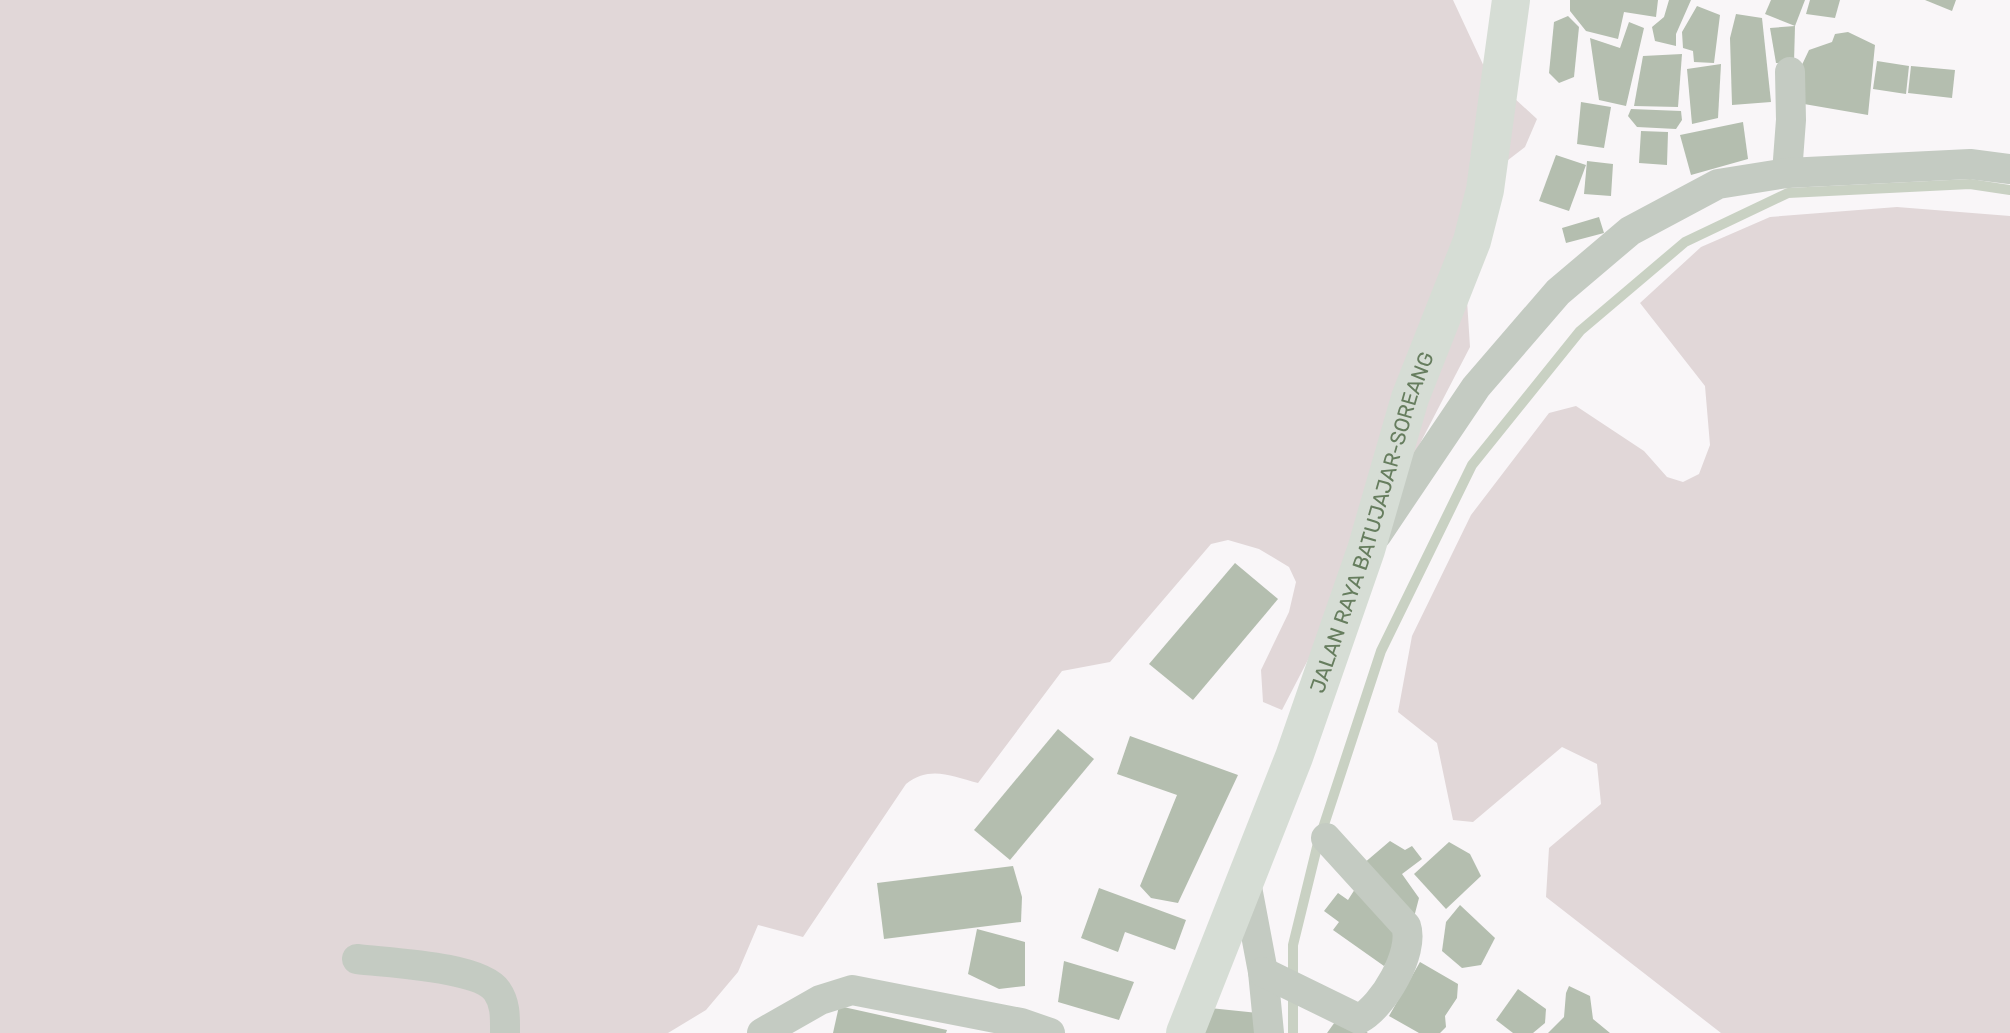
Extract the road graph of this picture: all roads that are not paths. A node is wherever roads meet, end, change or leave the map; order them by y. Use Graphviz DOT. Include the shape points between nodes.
graph roads {
  1 [pos="1511,0"];
  2 [pos="1790,72"];
  3 [pos="2010,169"];
  4 [pos="1787,173"];
  5 [pos="1366,550"];
  6 [pos="1326,838"];
  7 [pos="1246,882"];
  8 [pos="357,959"];
  9 [pos="1270,976"];
  10 [pos="505,1033"];
  11 [pos="762,1033"];
  12 [pos="1049,1033"];
  13 [pos="1185,1033"];
  14 [pos="1269,1033"];
  1 -- 5 [label="highway, JALAN RAYA BATUJAJAR-SOREANG" via="1485,190 1472,241 1410,398"];
  2 -- 4 [label="street"];
  3 -- 4 [label="street" via="1970,164"];
  4 -- 5 [label="street" via="1718,184 1630,231 1558,292 1476,387"];
  5 -- 7 [label="highway, JALAN RAYA BATUJAJAR-SOREANG"];
  6 -- 9 [label="street" via="1406,926 1408,949 1377,1007 1359,1019"];
  7 -- 9 [label="street"];
  7 -- 13 [label="highway, JALAN RAYA BATUJAJAR-SOREANG"];
  8 -- 10 [label="street" via="479,977 496,990 505,1008"];
  9 -- 14 [label="street"];
  11 -- 12 [label="street" via="820,1000 852,990 1021,1023"];
}
